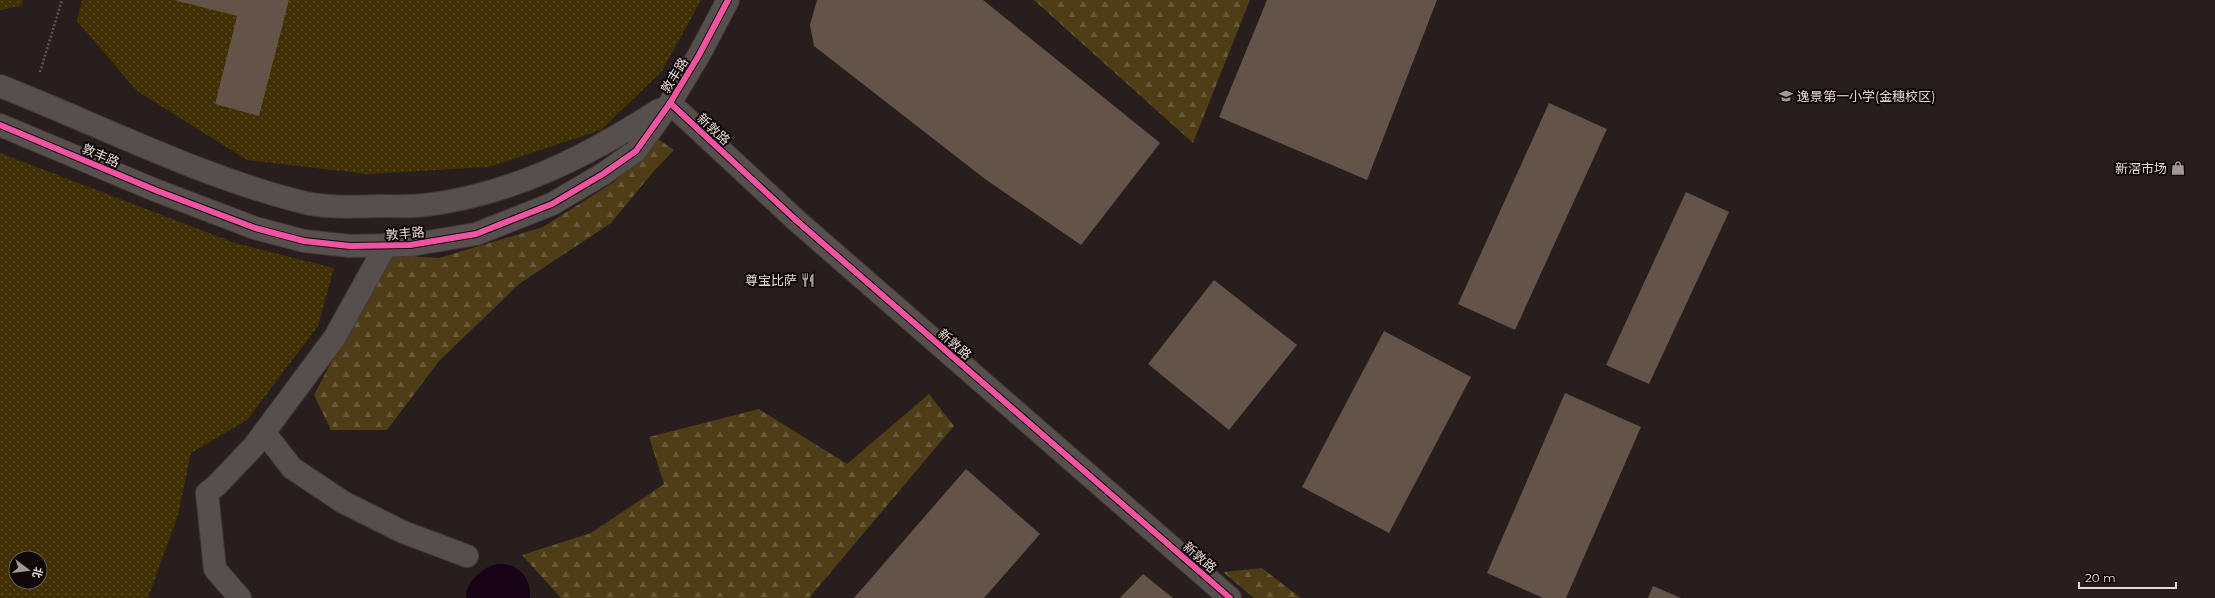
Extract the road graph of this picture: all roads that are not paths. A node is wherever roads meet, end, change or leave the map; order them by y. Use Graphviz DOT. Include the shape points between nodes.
graph roads {
  1 [pos="728,0"];
  2 [pos="0,86"];
  3 [pos="670,103"];
  4 [pos="0,125"];
  5 [pos="386,246"];
  6 [pos="264,432"];
  7 [pos="467,556"];
  8 [pos="240,598"];
  9 [pos="1230,598"];
  1 -- 3 [label="street, 敦丰路"];
  2 -- 3 [label="street, 敦丰路" via="255,188 308,203 364,207 426,205 488,192 552,171 610,142"];
  3 -- 5 [label="street, 敦丰路" via="636,150 603,174 552,204 476,234 410,245"];
  3 -- 9 [label="street, 新敦路" via="797,221"];
  4 -- 5 [label="street, 敦丰路" via="155,190 255,228 304,241 350,246"];
  5 -- 6 [label="street" via="335,337"];
  6 -- 7 [label="street" via="292,468 343,502 404,532"];
  6 -- 8 [label="street" via="217,486 207,493 215,569"];
}
